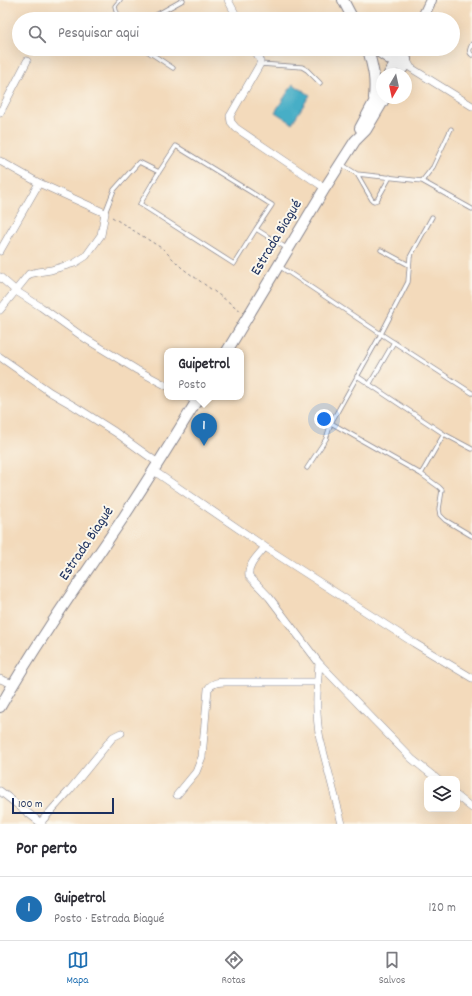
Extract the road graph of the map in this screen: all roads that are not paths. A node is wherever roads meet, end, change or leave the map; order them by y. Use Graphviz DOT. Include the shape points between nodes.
graph roads {
  1 [pos="120,0"];
  2 [pos="183,0"];
  3 [pos="228,0"];
  4 [pos="343,0"];
  5 [pos="428,2"];
  6 [pos="117,12"];
  7 [pos="162,12"];
  8 [pos="234,12"];
  9 [pos="349,12"];
  10 [pos="424,12"];
  11 [pos="472,44"];
  12 [pos="472,55"];
  13 [pos="155,56"];
  14 [pos="258,56"];
  15 [pos="370,56"];
  16 [pos="390,56"];
  17 [pos="28,61"];
  18 [pos="403,62"];
  19 [pos="260,64"];
  20 [pos="173,68"];
  21 [pos="320,83"];
  22 [pos="376,98"];
  23 [pos="373,103"];
  24 [pos="381,104"];
  25 [pos="472,106"];
  26 [pos="0,113"];
  27 [pos="451,130"];
  28 [pos="355,141"];
  29 [pos="0,161"];
  30 [pos="340,164"];
  31 [pos="159,172"];
  32 [pos="357,174"];
  33 [pos="390,177"];
  34 [pos="422,181"];
  35 [pos="39,183"];
  36 [pos="325,188"];
  37 [pos="472,208"];
  38 [pos="105,214"];
  39 [pos="432,217"];
  40 [pos="256,230"];
  41 [pos="288,249"];
  42 [pos="0,250"];
  43 [pos="381,250"];
  44 [pos="279,265"];
  45 [pos="409,265"];
  46 [pos="0,277"];
  47 [pos="16,291"];
  48 [pos="0,310"];
  49 [pos="381,334"];
  50 [pos="394,342"];
  51 [pos="229,348"];
  52 [pos="0,357"];
  53 [pos="357,376"];
  54 [pos="164,384"];
  55 [pos="369,385"];
  56 [pos="472,393"];
  57 [pos="193,400"];
  58 [pos="331,423"];
  59 [pos="444,434"];
  60 [pos="472,449"];
  61 [pos="156,467"];
  62 [pos="307,468"];
  63 [pos="420,474"];
  64 [pos="472,536"];
  65 [pos="266,547"];
  66 [pos="318,663"];
  67 [pos="472,678"];
  68 [pos="0,679"];
  69 [pos="318,682"];
  70 [pos="13,684"];
  71 [pos="0,707"];
  72 [pos="121,733"];
  73 [pos="433,776"];
  74 [pos="0,791"];
  75 [pos="177,795"];
  76 [pos="460,798"];
  77 [pos="472,808"];
  78 [pos="41,823"];
  79 [pos="342,824"];
  1 -- 6 [label="lane" via="115,6"];
  2 -- 7 [label="lane"];
  3 -- 8 [label="street"];
  4 -- 9 [label="main road"];
  5 -- 10 [label="main road"];
  11 -- 12 [label="lane" via="469,48"];
  13 -- 20 [label="lane"];
  14 -- 19 [label="street"];
  15 -- 23 [label="main road" via="375,84"];
  16 -- 18 [label="main road"];
  17 -- 26 [label="street"];
  18 -- 25 [label="street"];
  19 -- 21 [label="lane" via="302,67"];
  19 -- 36 [label="street" via="230,116 231,122 236,128"];
  22 -- 23 [label="main road, Estrada Biagué"];
  23 -- 28 [label="main road, Estrada Biagué"];
  24 -- 28 [label="main road, Estrada Biagué" via="366,130"];
  27 -- 34 [label="lane" via="433,167"];
  28 -- 30 [label="main road, Estrada Biagué"];
  29 -- 35 [label="street"];
  30 -- 32 [label="lane"];
  30 -- 36 [label="main road, Estrada Biagué"];
  31 -- 38 [label="lane" via="139,162 114,190"];
  31 -- 40 [label="lane" via="176,146 272,205"];
  31 -- 40 [label="lane" via="140,204 234,264"];
  32 -- 33 [label="lane"];
  32 -- 33 [label="lane" via="374,201"];
  33 -- 34 [label="lane"];
  34 -- 37 [label="lane"];
  35 -- 38 [label="street"];
  35 -- 42 [label="street"];
  36 -- 41 [label="main road, Estrada Biagué"];
  38 -- 47 [label="street" via="101,235 86,256 75,263 29,274"];
  39 -- 45 [label="lane" via="410,257"];
  40 -- 41 [label="lane"];
  41 -- 44 [label="main road, Estrada Biagué"];
  43 -- 45 [label="lane"];
  44 -- 49 [label="lane"];
  44 -- 51 [label="main road, Estrada Biagué"];
  45 -- 49 [label="lane" via="408,282"];
  46 -- 47 [label="street"];
  47 -- 48 [label="street"];
  47 -- 54 [label="street" via="86,340"];
  49 -- 50 [label="lane"];
  49 -- 53 [label="lane"];
  50 -- 55 [label="lane"];
  50 -- 56 [label="lane"];
  52 -- 61 [label="street" via="50,392 115,432"];
  53 -- 55 [label="lane"];
  53 -- 58 [label="lane"];
  55 -- 59 [label="lane"];
  57 -- 61 [label="main road, Estrada Biagué"];
  58 -- 62 [label="lane" via="326,439"];
  58 -- 63 [label="lane"];
  59 -- 60 [label="lane"];
  59 -- 63 [label="lane"];
  61 -- 65 [label="street"];
  61 -- 70 [label="main road, Estrada Biagué"];
  63 -- 64 [label="lane" via="442,490 440,515"];
  65 -- 66 [label="street" via="249,568 249,576"];
  65 -- 67 [label="street"];
  66 -- 69 [label="street"];
  66 -- 73 [label="street" via="412,759"];
  68 -- 70 [label="street"];
  69 -- 75 [label="street" via="212,684 208,689 200,761 196,772"];
  69 -- 79 [label="street" via="317,725"];
  70 -- 71 [label="main road, Estrada Biagué"];
  72 -- 78 [label="street" via="113,737"];
  74 -- 78 [label="street"];
  76 -- 77 [label="street"];
}
